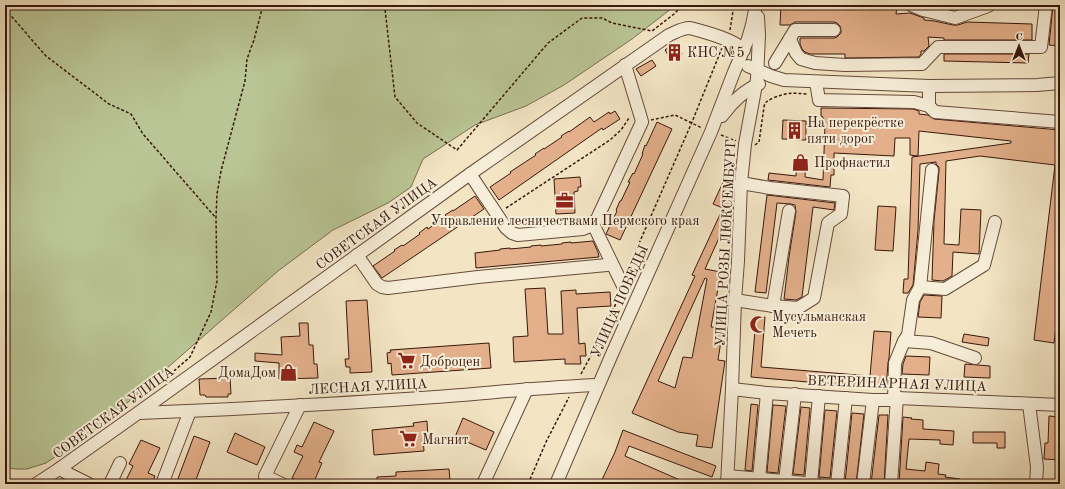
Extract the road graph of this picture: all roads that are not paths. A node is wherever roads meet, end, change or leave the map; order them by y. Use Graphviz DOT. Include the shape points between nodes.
graph roads {
  1 [pos="756,5"];
  2 [pos="911,5"];
  3 [pos="988,5"];
  4 [pos="1046,5"];
  5 [pos="924,7"];
  6 [pos="752,25"];
  7 [pos="834,30"];
  8 [pos="726,39"];
  9 [pos="790,39"];
  10 [pos="744,50"];
  11 [pos="775,63"];
  12 [pos="625,65"];
  13 [pos="734,72"];
  14 [pos="754,78"];
  15 [pos="816,82"];
  16 [pos="1060,83"];
  17 [pos="929,86"];
  18 [pos="738,91"];
  19 [pos="929,106"];
  20 [pos="1060,122"];
  21 [pos="711,132"];
  22 [pos="745,144"];
  23 [pos="932,170"];
  24 [pos="470,174"];
  25 [pos="741,183"];
  26 [pos="789,211"];
  27 [pos="995,222"];
  28 [pos="593,224"];
  29 [pos="357,255"];
  30 [pos="607,265"];
  31 [pos="920,287"];
  32 [pos="624,288"];
  33 [pos="735,300"];
  34 [pos="773,306"];
  35 [pos="904,340"];
  36 [pos="975,358"];
  37 [pos="598,385"];
  38 [pos="527,389"];
  39 [pos="732,389"];
  40 [pos="767,393"];
  41 [pos="795,394"];
  42 [pos="819,396"];
  43 [pos="846,398"];
  44 [pos="895,399"];
  45 [pos="873,400"];
  46 [pos="1029,404"];
  47 [pos="300,405"];
  48 [pos="1060,405"];
  49 [pos="190,411"];
  50 [pos="138,413"];
  51 [pos="120,463"];
  52 [pos="59,469"];
  53 [pos="759,479"];
  54 [pos="263,480"];
  55 [pos="727,480"];
  56 [pos="785,481"];
  57 [pos="36,484"];
  58 [pos="89,484"];
  59 [pos="110,484"];
  60 [pos="162,484"];
  61 [pos="282,484"];
  62 [pos="483,484"];
  63 [pos="556,484"];
  64 [pos="811,484"];
  65 [pos="817,484"];
  66 [pos="837,484"];
  67 [pos="863,484"];
  68 [pos="891,484"];
  69 [pos="1036,484"];
  1 -- 6 [label="street, УЛИЦА РОЗЫ ЛЮКСЕМБУРГ"];
  1 -- 14 [label="street, УЛИЦА РОЗЫ ЛЮКСЕМБУРГ" via="758,35"];
  2 -- 5 [label="street"];
  3 -- 5 [label="street" via="955,18"];
  4 -- 9 [label="street" via="1041,47 938,47 922,64 815,63 801,59"];
  6 -- 8 [label="street" via="742,38"];
  6 -- 10 [label="street, УЛИЦА РОЗЫ ЛЮКСЕМБУРГ"];
  7 -- 9 [label="street" via="795,30"];
  8 -- 10 [label="street, СОВЕТСКАЯ УЛИЦА"];
  8 -- 12 [label="street, СОВЕТСКАЯ УЛИЦА" via="684,28 669,35"];
  9 -- 11 [label="street"];
  10 -- 13 [label="street, УЛИЦА РОЗЫ ЛЮКСЕМБУРГ"];
  12 -- 24 [label="street, СОВЕТСКАЯ УЛИЦА"];
  12 -- 28 [label="street" via="642,122"];
  13 -- 14 [label="street" via="742,66"];
  13 -- 18 [label="street" via="733,80"];
  13 -- 21 [label="street, УЛИЦА ПОБЕДЫ"];
  14 -- 15 [label="street" via="771,76 784,80"];
  14 -- 18 [label="street" via="747,89"];
  14 -- 22 [label="street, УЛИЦА РОЗЫ ЛЮКСЕМБУРГ"];
  15 -- 17 [label="street"];
  15 -- 19 [label="street" via="819,100 914,102"];
  16 -- 17 [label="street"];
  17 -- 19 [label="street"];
  18 -- 21 [label="street, УЛИЦА ПОБЕДЫ"];
  18 -- 22 [label="street" via="744,111"];
  19 -- 20 [label="street" via="935,112"];
  21 -- 37 [label="street, УЛИЦА ПОБЕДЫ"];
  22 -- 25 [label="street, УЛИЦА РОЗЫ ЛЮКСЕМБУРГ"];
  23 -- 31 [label="street"];
  24 -- 28 [label="street" via="506,228 512,232 518,234 583,229"];
  24 -- 29 [label="street, СОВЕТСКАЯ УЛИЦА"];
  25 -- 33 [label="street, УЛИЦА РОЗЫ ЛЮКСЕМБУРГ"];
  25 -- 34 [label="street" via="843,196 841,214 828,223 814,298 798,308"];
  26 -- 34 [label="street"];
  27 -- 31 [label="street" via="984,265 945,289"];
  28 -- 32 [label="street"];
  29 -- 30 [label="street" via="377,284 388,288"];
  29 -- 50 [label="street, СОВЕТСКАЯ УЛИЦА"];
  31 -- 35 [label="street" via="913,300 908,335"];
  33 -- 34 [label="street"];
  33 -- 39 [label="street, УЛИЦА РОЗЫ ЛЮКСЕМБУРГ"];
  35 -- 36 [label="street" via="931,343"];
  35 -- 44 [label="street" via="895,363"];
  37 -- 38 [label="street, ЛЕСНАЯ УЛИЦА"];
  37 -- 63 [label="street, УЛИЦА ПОБЕДЫ"];
  38 -- 47 [label="street, ЛЕСНАЯ УЛИЦА"];
  38 -- 62 [label="street"];
  39 -- 40 [label="street, ВЕТЕРИНАРНАЯ УЛИЦА"];
  39 -- 55 [label="street, УЛИЦА РОЗЫ ЛЮКСЕМБУРГ"];
  40 -- 41 [label="street, ВЕТЕРИНАРНАЯ УЛИЦА"];
  40 -- 53 [label="street"];
  41 -- 42 [label="street, ВЕТЕРИНАРНАЯ УЛИЦА"];
  41 -- 56 [label="street"];
  42 -- 43 [label="street, ВЕТЕРИНАРНАЯ УЛИЦА"];
  42 -- 64 [label="street"];
  43 -- 45 [label="street, ВЕТЕРИНАРНАЯ УЛИЦА"];
  43 -- 66 [label="street"];
  44 -- 45 [label="street, ВЕТЕРИНАРНАЯ УЛИЦА"];
  44 -- 46 [label="street, ВЕТЕРИНАРНАЯ УЛИЦА"];
  44 -- 68 [label="street"];
  45 -- 67 [label="street"];
  46 -- 48 [label="street, ВЕТЕРИНАРНАЯ УЛИЦА"];
  46 -- 69 [label="street" via="1037,467"];
  47 -- 49 [label="street, ЛЕСНАЯ УЛИЦА"];
  47 -- 54 [label="street"];
  49 -- 50 [label="street, ЛЕСНАЯ УЛИЦА"];
  49 -- 60 [label="street"];
  50 -- 52 [label="street, СОВЕТСКАЯ УЛИЦА"];
  51 -- 59 [label="street"];
  52 -- 57 [label="street, СОВЕТСКАЯ УЛИЦА"];
  52 -- 58 [label="street"];
  53 -- 55 [label="street"];
  53 -- 56 [label="street"];
  54 -- 61 [label="street"];
  56 -- 64 [label="street"];
  64 -- 65 [label="street"];
}
